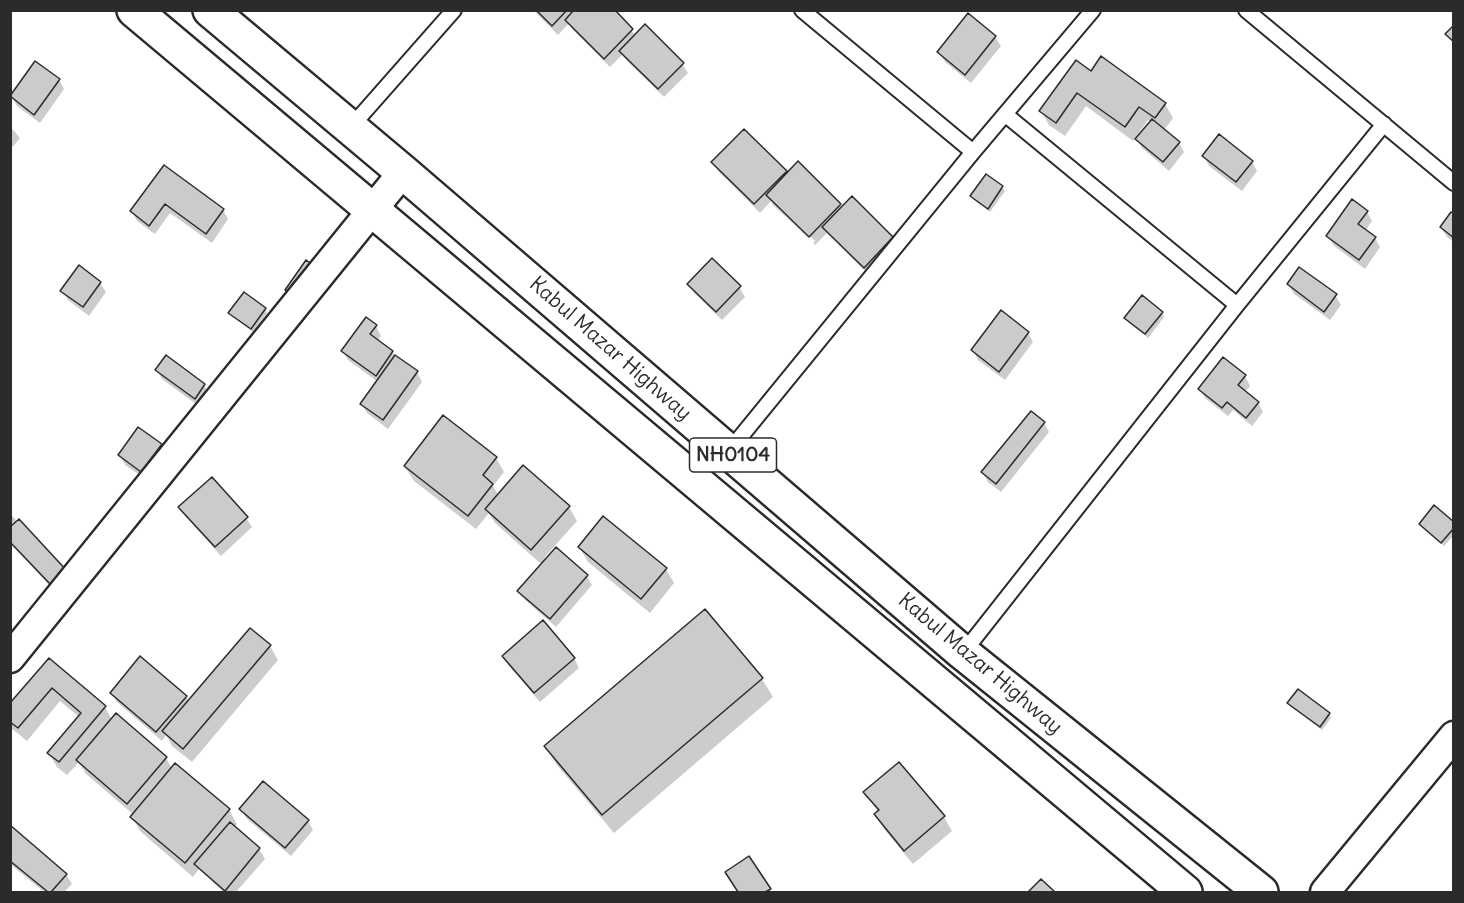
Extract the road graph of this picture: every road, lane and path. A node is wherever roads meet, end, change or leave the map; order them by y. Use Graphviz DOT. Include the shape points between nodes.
graph roads {
  1 [pos="134,10"];
  2 [pos="210,10"];
  3 [pos="453,10"];
  4 [pos="802,10"];
  5 [pos="1093,10"];
  6 [pos="1246,10"];
  7 [pos="1006,115"];
  8 [pos="1384,124"];
  9 [pos="350,128"];
  10 [pos="973,152"];
  11 [pos="404,172"];
  12 [pos="1454,183"];
  13 [pos="373,211"];
  14 [pos="1237,305"];
  15 [pos="729,452"];
  16 [pos="963,653"];
  17 [pos="10,658"];
  18 [pos="1454,736"];
  19 [pos="1185,892"];
  20 [pos="1261,892"];
  21 [pos="1324,892"];
  1 -- 13 [label="highway, Kabul Mazar Highway / NH0104"];
  2 -- 9 [label="highway, Kabul Mazar Highway / NH0104"];
  3 -- 9 [label="lane"];
  4 -- 10 [label="lane"];
  5 -- 7 [label="lane"];
  6 -- 8 [label="lane"];
  7 -- 10 [label="lane"];
  7 -- 14 [label="lane"];
  8 -- 12 [label="lane"];
  8 -- 14 [label="lane"];
  9 -- 11 [label="highway, Kabul Mazar Highway / NH0104"];
  10 -- 15 [label="lane"];
  11 -- 13 [label="street"];
  11 -- 15 [label="highway, Kabul Mazar Highway / NH0104"];
  13 -- 17 [label="street"];
  13 -- 19 [label="highway, Kabul Mazar Highway / NH0104"];
  14 -- 16 [label="lane"];
  15 -- 16 [label="highway, Kabul Mazar Highway / NH0104"];
  16 -- 20 [label="highway, Kabul Mazar Highway / NH0104"];
  18 -- 21 [label="street"];
}
